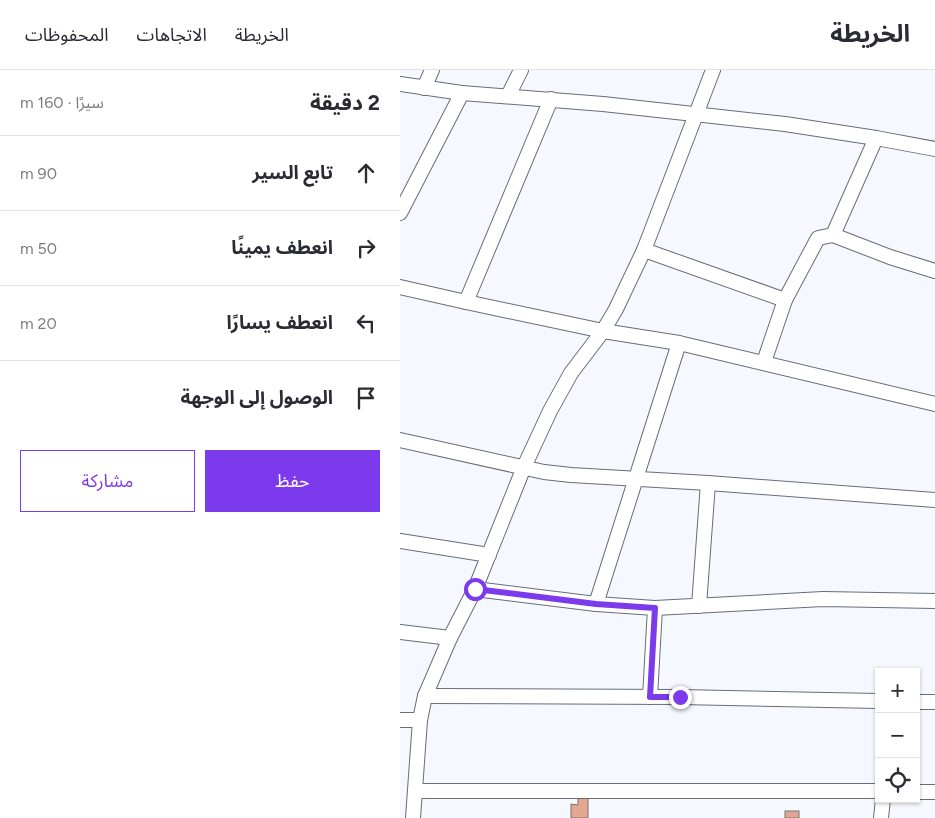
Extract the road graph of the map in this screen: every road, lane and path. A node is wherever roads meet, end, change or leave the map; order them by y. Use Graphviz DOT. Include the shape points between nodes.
graph roads {
  1 [pos="432,70"];
  2 [pos="522,70"];
  3 [pos="714,70"];
  4 [pos="400,84"];
  5 [pos="424,88"];
  6 [pos="462,93"];
  7 [pos="508,96"];
  8 [pos="551,99"];
  9 [pos="697,115"];
  10 [pos="876,138"];
  11 [pos="935,149"];
  12 [pos="400,213"];
  13 [pos="833,235"];
  14 [pos="644,250"];
  15 [pos="935,271"];
  16 [pos="400,287"];
  17 [pos="784,300"];
  18 [pos="466,302"];
  19 [pos="603,331"];
  20 [pos="679,343"];
  21 [pos="764,362"];
  22 [pos="935,404"];
  23 [pos="400,440"];
  24 [pos="524,467"];
  25 [pos="635,479"];
  26 [pos="708,483"];
  27 [pos="935,500"];
  28 [pos="400,541"];
  29 [pos="489,555"];
  30 [pos="475,589"];
  31 [pos="935,601"];
  32 [pos="596,604"];
  33 [pos="699,606"];
  34 [pos="655,608"];
  35 [pos="400,632"];
  36 [pos="450,638"];
  37 [pos="425,696"];
  38 [pos="650,697"];
  39 [pos="875,701"];
  40 [pos="920,702"];
  41 [pos="935,702"];
  42 [pos="400,720"];
  43 [pos="420,720"];
  44 [pos="416,791"];
  45 [pos="875,791"];
  46 [pos="920,792"];
  47 [pos="935,792"];
  48 [pos="883,803"];
  49 [pos="413,818"];
  50 [pos="881,818"];
  1 -- 5 [label="street"];
  2 -- 7 [label="street"];
  3 -- 9 [label="street"];
  4 -- 5 [label="street"];
  5 -- 6 [label="street"];
  6 -- 7 [label="street"];
  6 -- 12 [label="street"];
  7 -- 8 [label="street"];
  8 -- 9 [label="street"];
  8 -- 18 [label="street"];
  9 -- 10 [label="street"];
  9 -- 14 [label="street"];
  10 -- 11 [label="street"];
  10 -- 13 [label="street"];
  13 -- 15 [label="street"];
  13 -- 17 [label="street" via="818,238"];
  14 -- 17 [label="street"];
  14 -- 19 [label="street"];
  16 -- 18 [label="street"];
  17 -- 21 [label="street"];
  18 -- 19 [label="street"];
  19 -- 20 [label="street"];
  19 -- 24 [label="street" via="561,389"];
  20 -- 21 [label="street"];
  20 -- 25 [label="street"];
  21 -- 22 [label="street"];
  23 -- 24 [label="street"];
  24 -- 25 [label="street" via="564,474"];
  24 -- 29 [label="street"];
  25 -- 26 [label="street"];
  25 -- 32 [label="street"];
  26 -- 27 [label="street"];
  26 -- 33 [label="street"];
  28 -- 29 [label="street"];
  29 -- 30 [label="street"];
  30 -- 32 [label="street"];
  30 -- 36 [label="street"];
  31 -- 33 [label="street" via="823,599"];
  32 -- 34 [label="street"];
  33 -- 34 [label="street"];
  34 -- 38 [label="street"];
  35 -- 36 [label="street"];
  36 -- 37 [label="street"];
  37 -- 38 [label="street"];
  37 -- 43 [label="street"];
  38 -- 39 [label="street"];
  40 -- 41 [label="street"];
  42 -- 43 [label="street"];
  43 -- 44 [label="street"];
  44 -- 45 [label="street"];
  44 -- 49 [label="street"];
  46 -- 47 [label="street"];
  48 -- 50 [label="street"];
}
